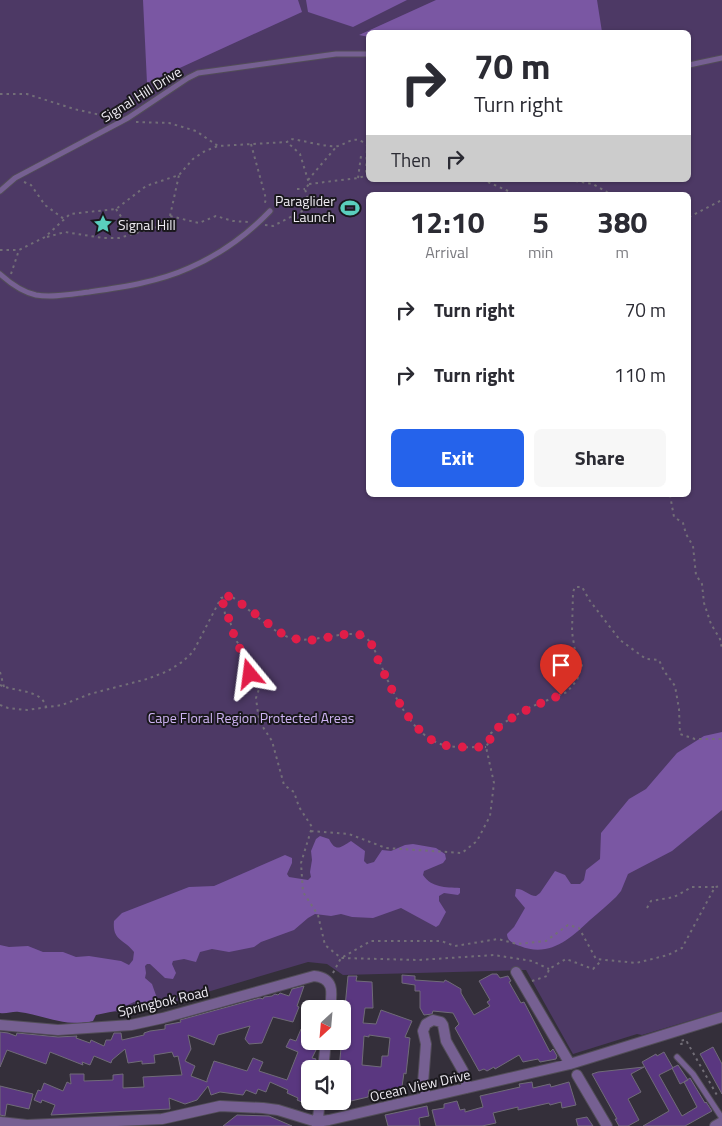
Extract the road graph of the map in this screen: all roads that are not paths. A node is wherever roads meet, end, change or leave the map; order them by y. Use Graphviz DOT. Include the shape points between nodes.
graph roads {
  1 [pos="366,54"];
  2 [pos="722,58"];
  3 [pos="691,65"];
  4 [pos="0,191"];
  5 [pos="270,211"];
  6 [pos="0,274"];
  7 [pos="516,972"];
  8 [pos="331,1000"];
  9 [pos="722,1018"];
  10 [pos="0,1025"];
  11 [pos="677,1057"];
  12 [pos="570,1064"];
  13 [pos="576,1075"];
  14 [pos="467,1088"];
  15 [pos="426,1097"];
  16 [pos="319,1110"];
  17 [pos="722,1118"];
  18 [pos="0,1122"];
  19 [pos="722,1122"];
  20 [pos="317,1124"];
  21 [pos="607,1126"];
  22 [pos="715,1126"];
  1 -- 4 [label="lane, Signal Hill Drive" via="336,54 198,73 124,120 15,178"];
  2 -- 3 [label="lane"];
  5 -- 6 [label="lane" via="259,223 195,266 138,284 50,296 28,292"];
  7 -- 12 [label="street"];
  8 -- 10 [label="street, Springbok Road" via="332,989 328,982 314,976 131,1026 58,1030"];
  9 -- 12 [label="street, Ocean View Drive"];
  11 -- 17 [label="lane" via="693,1074"];
  12 -- 14 [label="street, Ocean View Drive"];
  13 -- 21 [label="street"];
  14 -- 15 [label="street, Ocean View Drive"];
  14 -- 15 [label="street" via="463,1071 446,1041 443,1025 433,1020 423,1031"];
  15 -- 20 [label="street, Ocean View Drive"];
  16 -- 20 [label="street"];
  18 -- 20 [label="street" via="27,1125 162,1119 220,1106 278,1110"];
  19 -- 22 [label="street"];
}
